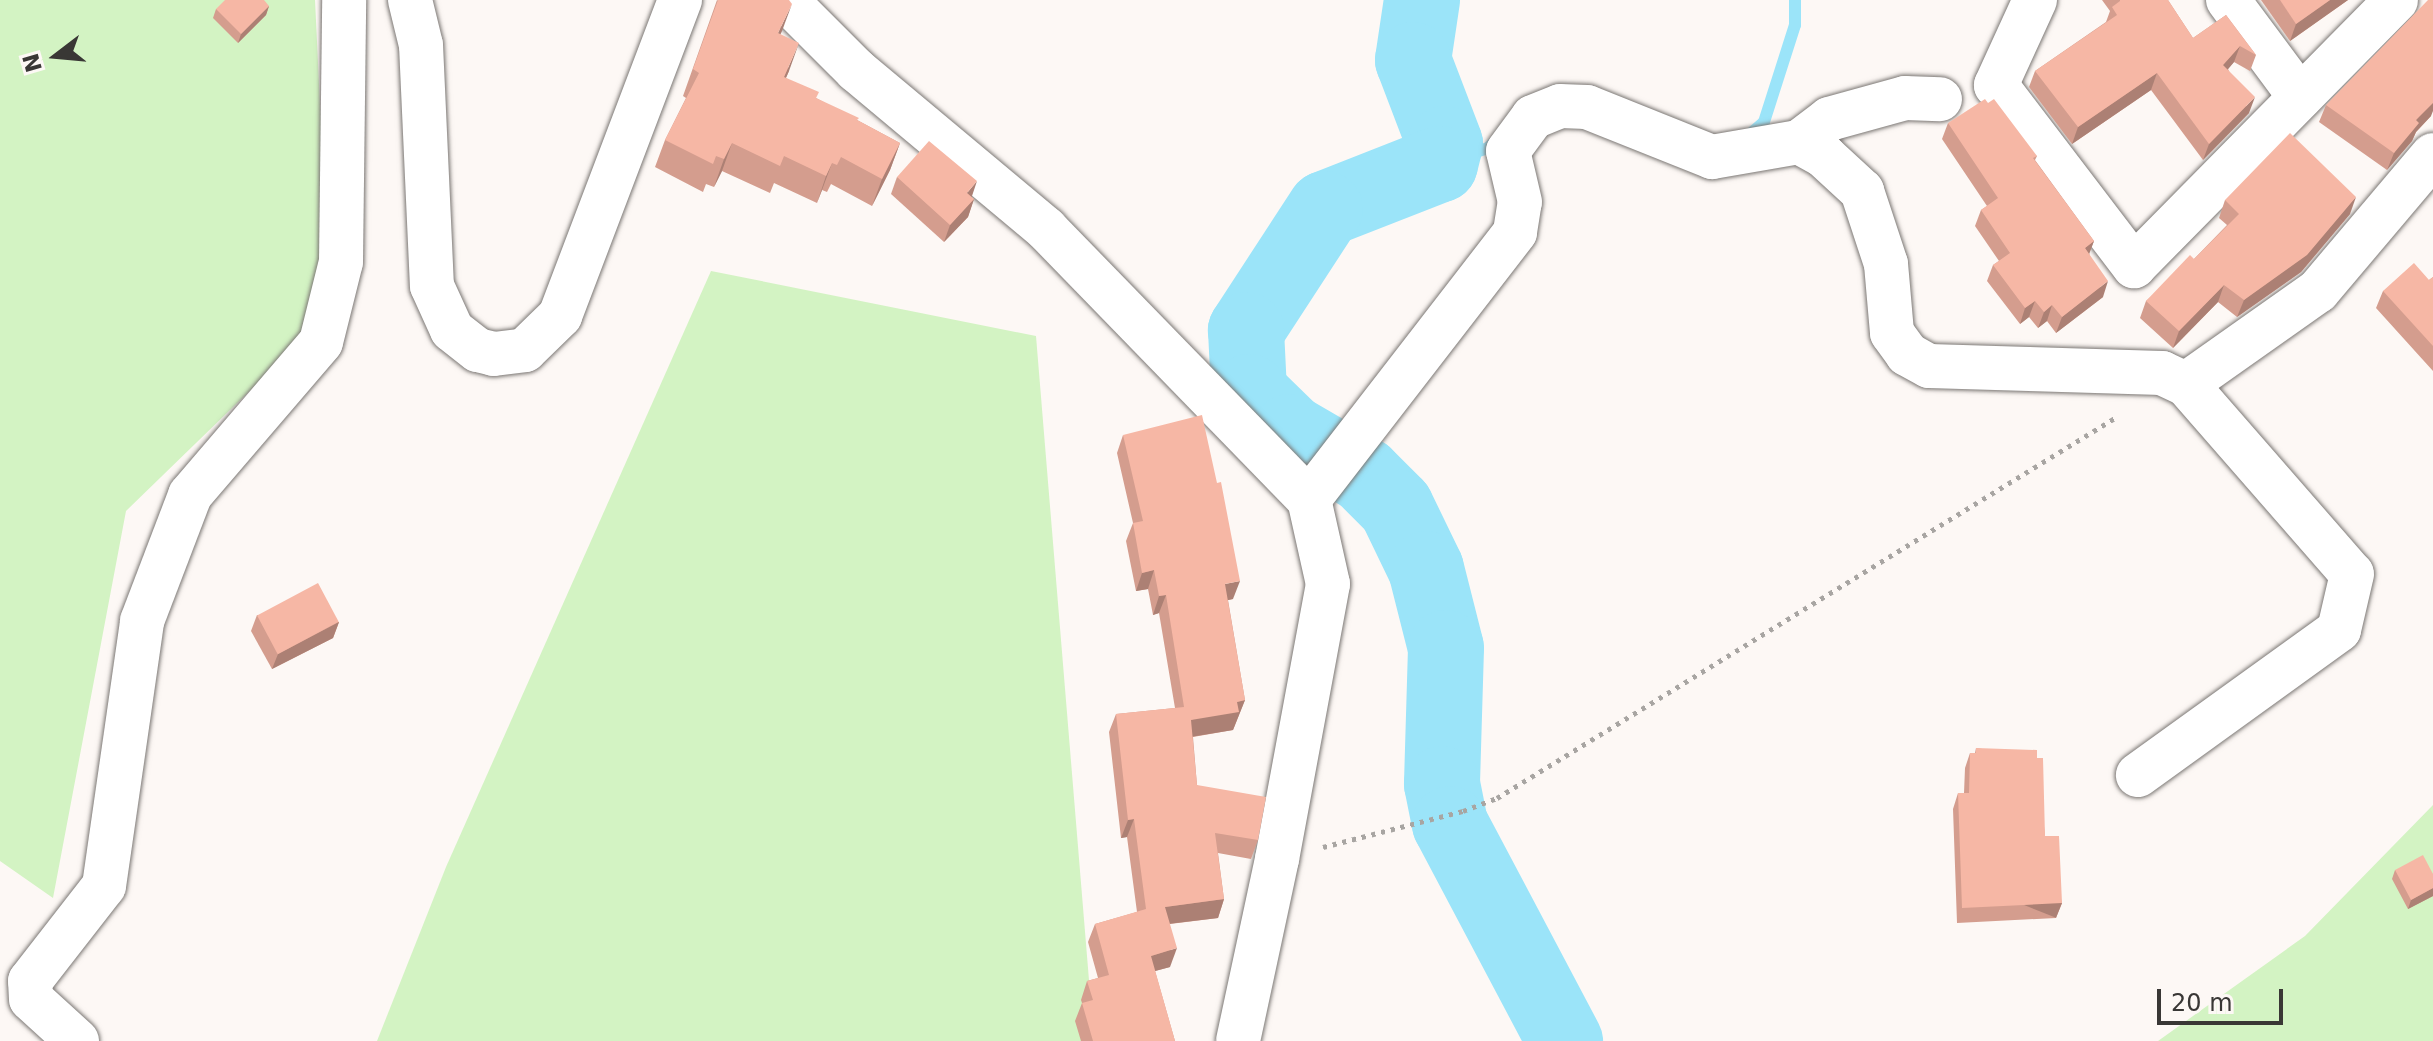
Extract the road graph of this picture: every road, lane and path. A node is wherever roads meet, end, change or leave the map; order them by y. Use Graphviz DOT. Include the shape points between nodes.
graph roads {
  1 [pos="344,0"];
  2 [pos="410,0"];
  3 [pos="680,0"];
  4 [pos="786,0"];
  5 [pos="2035,0"];
  6 [pos="2228,0"];
  7 [pos="2396,0"];
  8 [pos="2300,97"];
  9 [pos="1940,99"];
  10 [pos="1799,142"];
  11 [pos="2433,155"];
  12 [pos="2186,384"];
  13 [pos="2124,413"];
  14 [pos="1330,474"];
  15 [pos="2138,775"];
  16 [pos="1277,859"];
  17 [pos="15,984"];
  18 [pos="77,1041"];
  19 [pos="1238,1041"];
  1 -- 17 [label="street" via="341,262 321,342 190,495 142,621 104,886"];
  2 -- 3 [label="street" via="421,45 432,286 452,330 478,350 494,354 525,350 560,316"];
  4 -- 14 [label="street" via="856,70"];
  5 -- 8 [label="street" via="1996,85 2134,266"];
  6 -- 8 [label="street"];
  7 -- 8 [label="street"];
  9 -- 10 [label="street" via="1905,98 1829,119"];
  10 -- 12 [label="street" via="1824,156 1862,191 1886,264 1892,333 1907,354 1929,366 2162,373"];
  10 -- 14 [label="street" via="1712,157 1587,107 1560,106 1533,117 1508,151 1520,202 1515,232"];
  11 -- 12 [label="street" via="2318,291"];
  12 -- 15 [label="street" via="2352,574 2339,630"];
  13 -- 16 [label="path" via="1497,798"];
  14 -- 16 [label="street" via="1328,584"];
  16 -- 19 [label="street"];
  17 -- 18 [label="street"];
}
